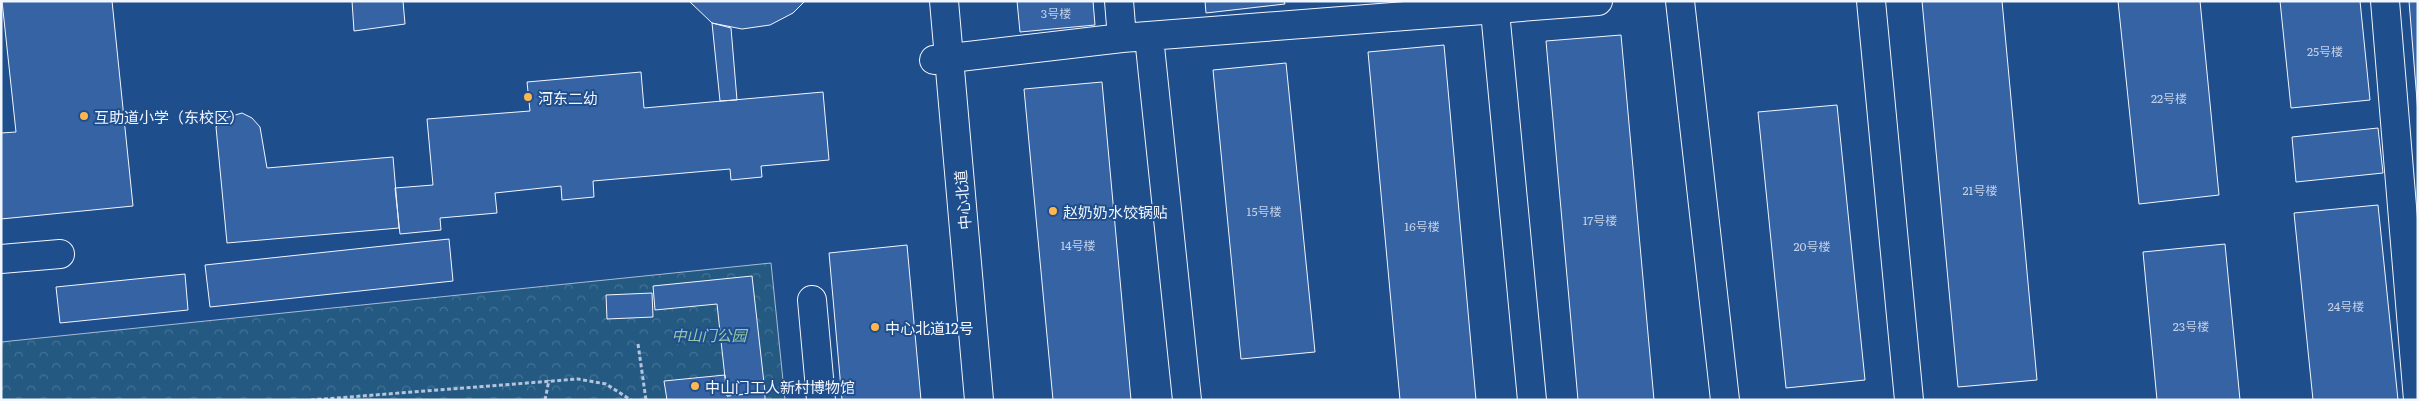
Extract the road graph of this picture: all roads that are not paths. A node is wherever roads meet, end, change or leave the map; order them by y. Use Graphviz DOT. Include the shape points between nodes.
graph roads {
  1 [pos="928,1"];
  2 [pos="944,1"];
  3 [pos="1119,1"];
  4 [pos="1598,1"];
  5 [pos="1680,1"];
  6 [pos="1871,1"];
  7 [pos="2385,1"];
  8 [pos="1494,6"];
  9 [pos="1149,37"];
  10 [pos="1122,38"];
  11 [pos="942,60"];
  12 [pos="60,254"];
  13 [pos="1,259"];
  14 [pos="812,300"];
  15 [pos="821,400"];
  16 [pos="963,400"];
  17 [pos="979,400"];
  18 [pos="1187,400"];
  19 [pos="1532,400"];
  20 [pos="1725,400"];
  21 [pos="1909,400"];
  22 [pos="2418,400"];
  1 -- 11 [label="street, 中心北道"];
  2 -- 11 [label="street, 中心北道"];
  3 -- 10 [label="street"];
  4 -- 8 [label="street"];
  5 -- 20 [label="street"];
  6 -- 21 [label="street"];
  7 -- 22 [label="street"];
  8 -- 9 [label="street"];
  8 -- 19 [label="street"];
  9 -- 10 [label="street"];
  9 -- 18 [label="street"];
  10 -- 11 [label="street"];
  11 -- 16 [label="street, 中心北道"];
  11 -- 17 [label="street, 中心北道"];
  12 -- 13 [label="street"];
  14 -- 15 [label="street"];
}
